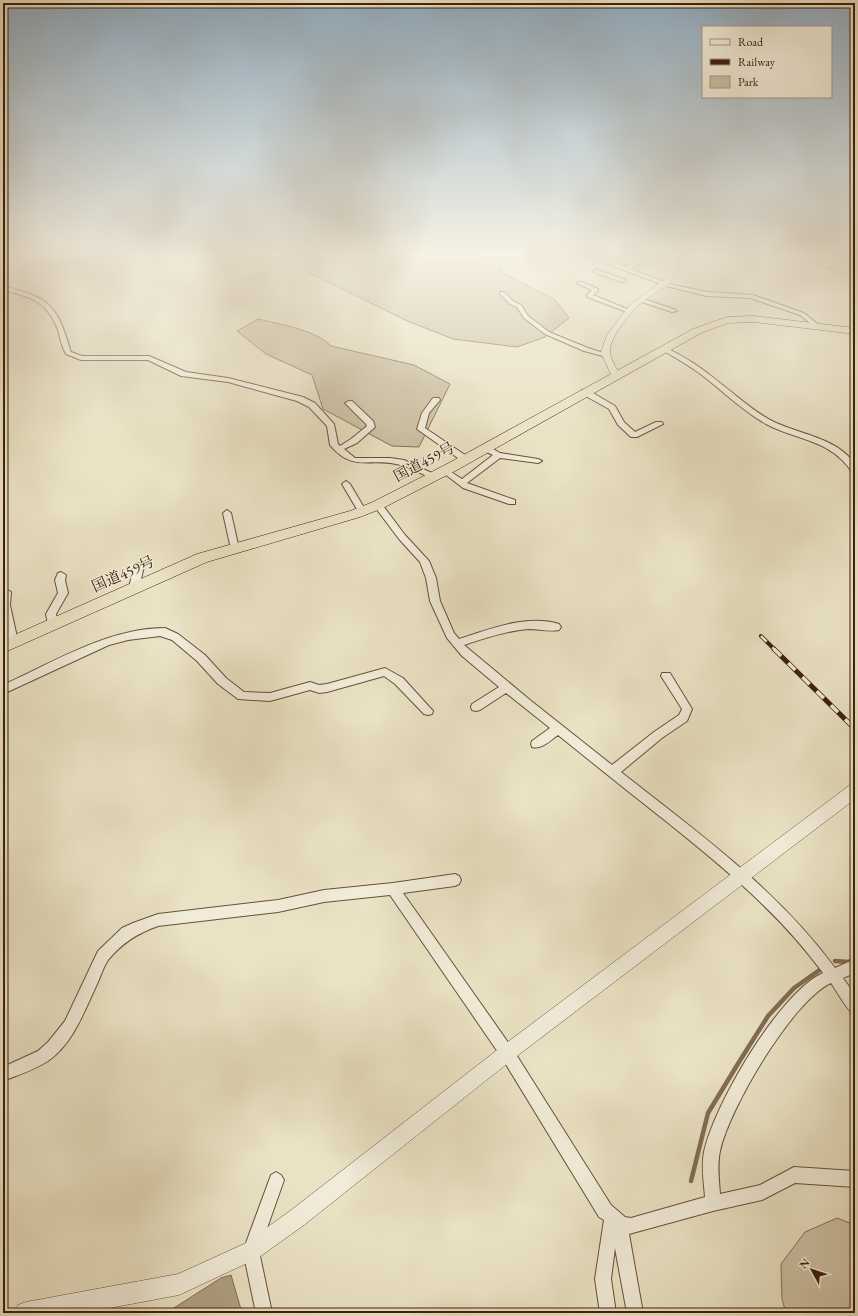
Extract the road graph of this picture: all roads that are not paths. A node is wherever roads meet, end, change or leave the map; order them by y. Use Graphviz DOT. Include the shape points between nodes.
graph roads {
  1 [pos="53,315"];
  2 [pos="526,315"];
  3 [pos="626,315"];
  4 [pos="804,315"];
  5 [pos="818,327"];
  6 [pos="855,331"];
  7 [pos="664,349"];
  8 [pos="607,355"];
  9 [pos="615,375"];
  10 [pos="585,392"];
  11 [pos="436,400"];
  12 [pos="349,403"];
  13 [pos="659,424"];
  14 [pos="485,448"];
  15 [pos="339,449"];
  16 [pos="498,456"];
  17 [pos="465,459"];
  18 [pos="538,461"];
  19 [pos="855,470"];
  20 [pos="439,474"];
  21 [pos="461,483"];
  22 [pos="346,484"];
  23 [pos="512,502"];
  24 [pos="378,505"];
  25 [pos="362,511"];
  26 [pos="227,513"];
  27 [pos="235,549"];
  28 [pos="139,566"];
  29 [pos="61,575"];
  30 [pos="134,588"];
  31 [pos="6,592"];
  32 [pos="52,624"];
  33 [pos="556,627"];
  34 [pos="458,643"];
  35 [pos="8,644"];
  36 [pos="666,676"];
  37 [pos="507,687"];
  38 [pos="3,690"];
  39 [pos="476,708"];
  40 [pos="428,711"];
  41 [pos="558,729"];
  42 [pos="536,744"];
  43 [pos="612,772"];
  44 [pos="855,790"];
  45 [pos="743,876"];
  46 [pos="455,880"];
  47 [pos="393,890"];
  48 [pos="855,966"];
  49 [pos="833,976"];
  50 [pos="855,1009"];
  51 [pos="507,1053"];
  52 [pos="3,1074"];
  53 [pos="855,1179"];
  54 [pos="276,1180"];
  55 [pos="713,1203"];
  56 [pos="617,1221"];
  57 [pos="251,1251"];
  58 [pos="26,1313"];
  59 [pos="264,1313"];
  60 [pos="608,1313"];
  61 [pos="635,1313"];
  1 -- 15 [label="street" via="68,353 72,356 149,358 184,374 228,380 300,399 312,405 331,426 334,445"];
  2 -- 8 [label="street" via="547,333 586,350"];
  3 -- 8 [label="street" via="606,348"];
  4 -- 5 [label="street"];
  5 -- 6 [label="highway, 国道459号"];
  5 -- 7 [label="highway, 国道459号" via="754,319 732,320 713,324"];
  7 -- 9 [label="highway, 国道459号"];
  7 -- 19 [label="street" via="683,358 766,420 834,448 845,455"];
  8 -- 9 [label="street"];
  9 -- 10 [label="highway, 国道459号"];
  10 -- 13 [label="street" via="612,408 621,423 634,435"];
  10 -- 14 [label="highway, 国道459号"];
  11 -- 17 [label="street" via="430,405 421,429"];
  12 -- 15 [label="street" via="371,424 371,427"];
  14 -- 16 [label="street"];
  14 -- 17 [label="highway, 国道459号"];
  15 -- 20 [label="street" via="353,460 390,460"];
  16 -- 18 [label="street"];
  16 -- 21 [label="street"];
  17 -- 20 [label="highway, 国道459号"];
  20 -- 21 [label="street"];
  20 -- 24 [label="highway, 国道459号"];
  21 -- 23 [label="street"];
  22 -- 25 [label="street"];
  24 -- 25 [label="highway, 国道459号"];
  24 -- 34 [label="street" via="424,562 431,578 435,601 450,634"];
  25 -- 27 [label="highway, 国道459号"];
  26 -- 27 [label="street"];
  27 -- 30 [label="highway, 国道459号" via="202,558"];
  28 -- 30 [label="street"];
  29 -- 32 [label="street" via="63,593 51,614"];
  30 -- 32 [label="highway, 国道459号"];
  31 -- 35 [label="street"];
  32 -- 35 [label="highway, 国道459号"];
  33 -- 34 [label="street" via="530,625 506,628"];
  34 -- 37 [label="street"];
  36 -- 43 [label="street" via="687,709 683,718"];
  37 -- 39 [label="street"];
  37 -- 41 [label="street"];
  38 -- 40 [label="street" via="106,642 160,632 175,637 242,696 270,697 310,686 327,688 385,672 399,681"];
  41 -- 42 [label="street"];
  41 -- 43 [label="street"];
  43 -- 45 [label="street"];
  44 -- 45 [label="street"];
  45 -- 49 [label="street" via="815,951"];
  45 -- 51 [label="street"];
  46 -- 47 [label="street"];
  47 -- 51 [label="street"];
  47 -- 52 [label="street" via="324,896 278,906 162,919 138,927 103,956 70,1026 54,1047 30,1063"];
  48 -- 49 [label="street"];
  49 -- 50 [label="street"];
  49 -- 55 [label="street" via="815,983 795,1004 755,1060 724,1115 711,1152"];
  51 -- 56 [label="street" via="605,1211"];
  51 -- 57 [label="street" via="297,1218"];
  53 -- 55 [label="street" via="794,1175 762,1192"];
  54 -- 57 [label="street"];
  55 -- 56 [label="street" via="631,1226"];
  56 -- 60 [label="street" via="604,1262 603,1281"];
  56 -- 61 [label="street"];
  57 -- 58 [label="street" via="178,1284"];
  57 -- 59 [label="street"];
}
